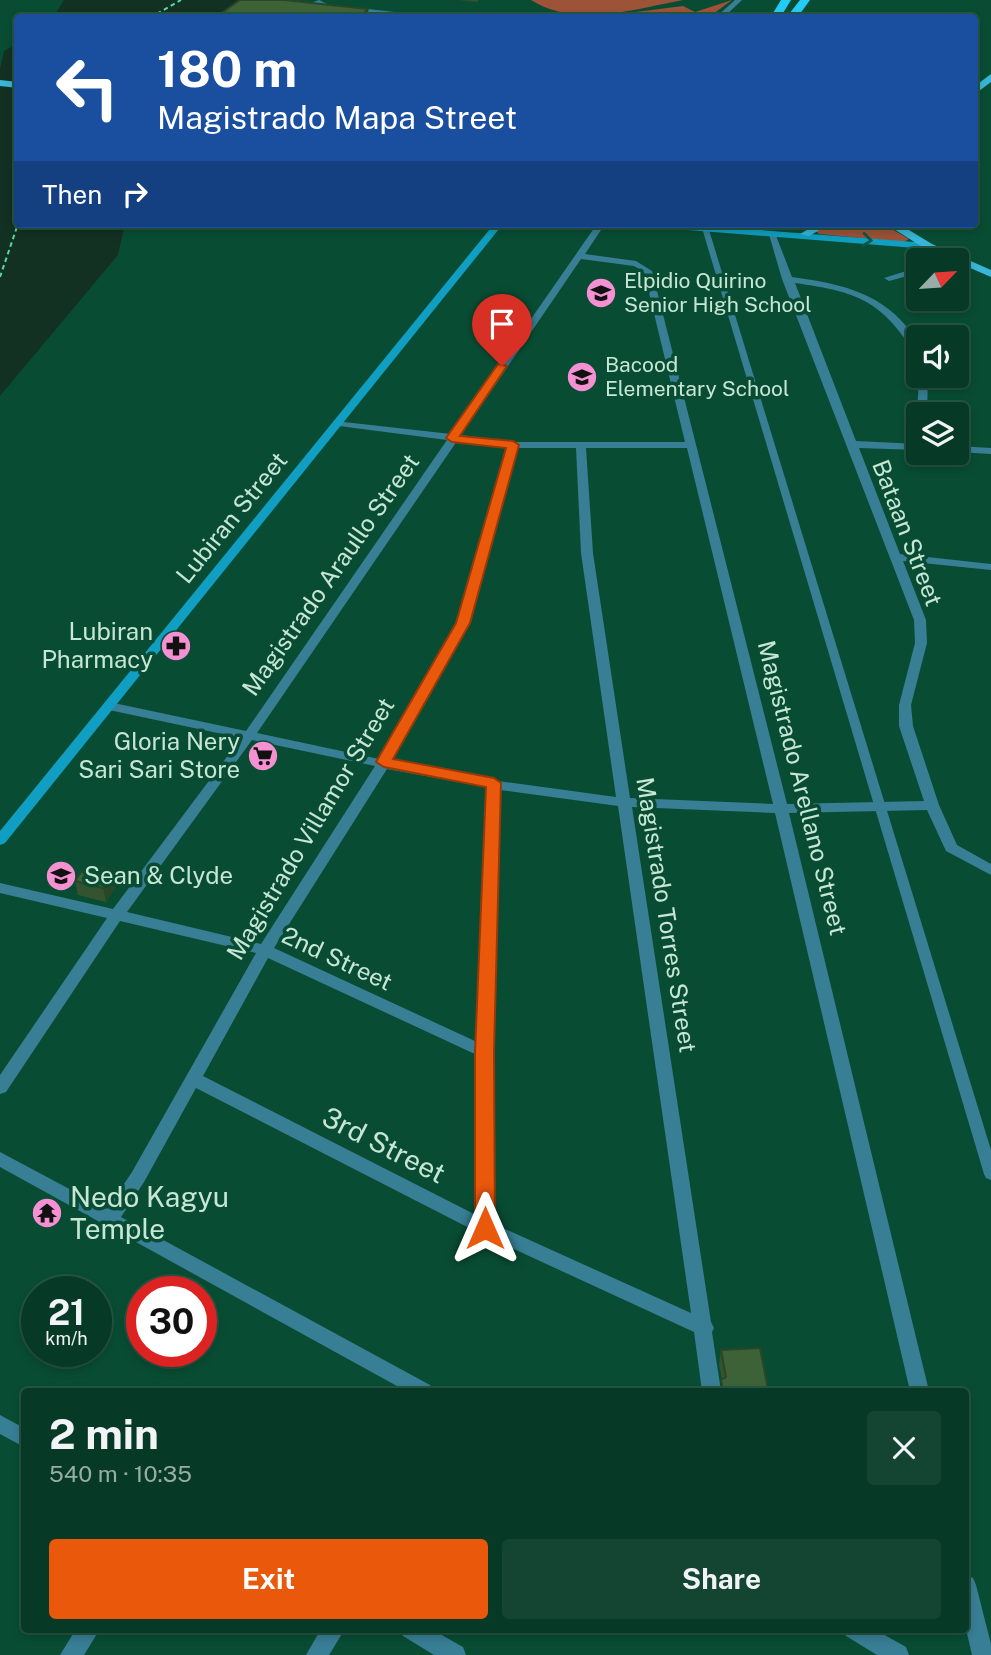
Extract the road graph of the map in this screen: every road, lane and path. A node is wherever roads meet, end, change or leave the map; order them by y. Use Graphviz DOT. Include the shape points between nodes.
graph roads {
  1 [pos="739,0"];
  2 [pos="804,0"];
  3 [pos="327,6"];
  4 [pos="395,14"];
  5 [pos="723,14"];
  6 [pos="785,14"];
  7 [pos="496,228"];
  8 [pos="598,228"];
  9 [pos="704,228"];
  10 [pos="715,228"];
  11 [pos="817,228"];
  12 [pos="898,228"];
  13 [pos="771,233"];
  14 [pos="805,234"];
  15 [pos="928,246"];
  16 [pos="932,248"];
  17 [pos="577,256"];
  18 [pos="970,266"];
  19 [pos="906,273"];
  20 [pos="991,274"];
  21 [pos="889,278"];
  22 [pos="787,279"];
  23 [pos="906,331"];
  24 [pos="339,423"];
  25 [pos="452,438"];
  26 [pos="850,444"];
  27 [pos="513,445"];
  28 [pos="691,445"];
  29 [pos="581,446"];
  30 [pos="906,446"];
  31 [pos="969,450"];
  32 [pos="991,451"];
  33 [pos="896,557"];
  34 [pos="991,567"];
  35 [pos="110,706"];
  36 [pos="250,734"];
  37 [pos="384,762"];
  38 [pos="494,783"];
  39 [pos="625,802"];
  40 [pos="932,805"];
  41 [pos="878,806"];
  42 [pos="781,809"];
  43 [pos="0,840"];
  44 [pos="991,870"];
  45 [pos="0,888"];
  46 [pos="117,915"];
  47 [pos="265,950"];
  48 [pos="485,1052"];
  49 [pos="192,1078"];
  50 [pos="0,1088"];
  51 [pos="0,1159"];
  52 [pos="991,1174"];
  53 [pos="108,1220"];
  54 [pos="485,1228"];
  55 [pos="705,1328"];
  56 [pos="417,1388"];
  57 [pos="712,1388"];
  58 [pos="919,1388"];
  59 [pos="0,1424"];
  60 [pos="21,1436"];
  61 [pos="969,1597"];
  62 [pos="86,1633"];
  63 [pos="331,1633"];
  64 [pos="417,1633"];
  65 [pos="860,1633"];
  66 [pos="71,1655"];
  67 [pos="317,1655"];
  68 [pos="455,1655"];
  69 [pos="898,1655"];
  70 [pos="983,1655"];
  1 -- 5 [label="street"];
  2 -- 6 [label="highway"];
  3 -- 4 [label="street"];
  7 -- 24 [label="main road, Lubiran Street"];
  8 -- 17 [label="street, Magistrado Araullo Street"];
  9 -- 41 [label="street"];
  10 -- 13 [label="main road"];
  11 -- 14 [label="main road"];
  12 -- 15 [label="main road"];
  13 -- 14 [label="main road"];
  13 -- 22 [label="street, Bataan Street"];
  14 -- 15 [label="main road, one-way"];
  15 -- 16 [label="main road"];
  17 -- 25 [label="street, Magistrado Araullo Street"];
  17 -- 28 [label="street, Magistrado Arellano Street" via="636,264 648,271"];
  18 -- 20 [label="main road"];
  19 -- 21 [label="street"];
  22 -- 23 [label="street" via="836,286 878,303"];
  22 -- 26 [label="street, Bataan Street"];
  24 -- 25 [label="street"];
  24 -- 35 [label="main road, Lubiran Street"];
  25 -- 27 [label="street"];
  25 -- 36 [label="street, Magistrado Araullo Street"];
  26 -- 30 [label="street"];
  26 -- 33 [label="street, Bataan Street"];
  27 -- 29 [label="street"];
  27 -- 37 [label="street, Magistrado Villamor Street" via="463,623"];
  28 -- 29 [label="street"];
  28 -- 42 [label="street, Magistrado Arellano Street"];
  29 -- 39 [label="street, Magistrado Torres Street" via="587,553"];
  31 -- 32 [label="street"];
  33 -- 34 [label="street"];
  33 -- 40 [label="street, Bataan Street" via="922,631 904,716"];
  35 -- 36 [label="street"];
  35 -- 43 [label="main road, Lubiran Street"];
  36 -- 37 [label="street"];
  36 -- 46 [label="street, Magistrado Araullo Street"];
  37 -- 38 [label="street"];
  37 -- 47 [label="street, Magistrado Villamor Street"];
  38 -- 39 [label="street"];
  38 -- 48 [label="street"];
  39 -- 42 [label="street"];
  39 -- 55 [label="street, Magistrado Torres Street"];
  40 -- 41 [label="street"];
  40 -- 44 [label="street, Bataan Street" via="951,848"];
  41 -- 42 [label="street"];
  41 -- 52 [label="street"];
  42 -- 58 [label="street, Magistrado Arellano Street"];
  45 -- 46 [label="street, 2nd Street"];
  46 -- 47 [label="street, 2nd Street"];
  46 -- 50 [label="street, Magistrado Araullo Street"];
  47 -- 48 [label="street, 2nd Street"];
  47 -- 49 [label="street, Magistrado Villamor Street"];
  48 -- 54 [label="street"];
  49 -- 53 [label="street, Magistrado Villamor Street" via="138,1177"];
  49 -- 54 [label="street, 3rd Street"];
  51 -- 53 [label="street"];
  53 -- 56 [label="street"];
  54 -- 55 [label="street, 3rd Street"];
  55 -- 57 [label="street, Magistrado Torres Street"];
  59 -- 60 [label="street"];
  61 -- 70 [label="street"];
  62 -- 66 [label="street"];
  63 -- 67 [label="street"];
  64 -- 68 [label="street"];
  65 -- 69 [label="street"];
}
